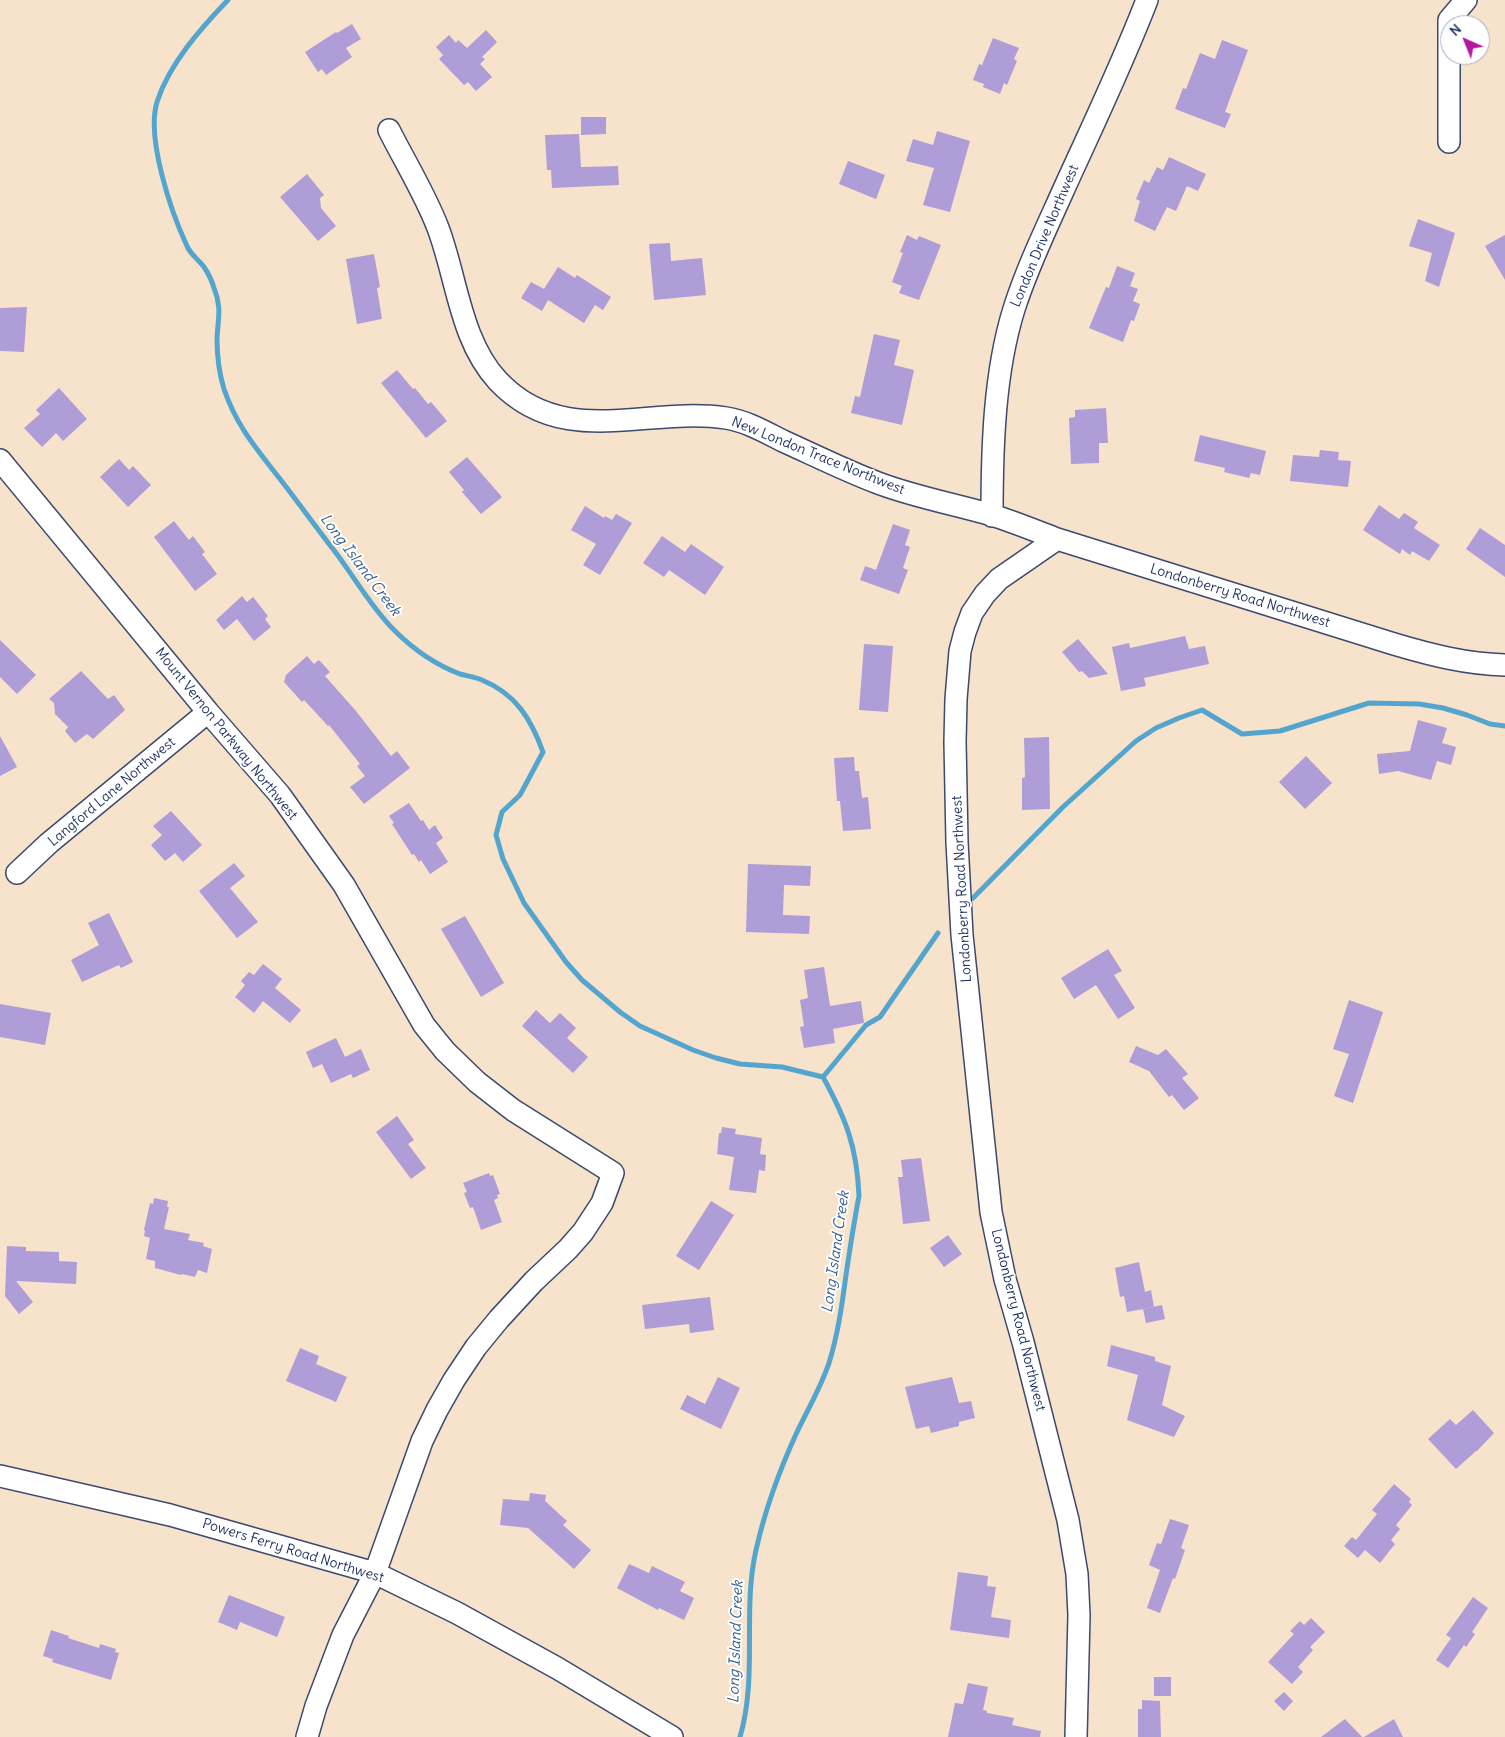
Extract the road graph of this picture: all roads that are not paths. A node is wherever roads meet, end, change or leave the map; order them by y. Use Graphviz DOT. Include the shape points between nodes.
graph roads {
  1 [pos="1147,0"];
  2 [pos="1466,0"];
  3 [pos="389,130"];
  4 [pos="1448,142"];
  5 [pos="0,460"];
  6 [pos="992,516"];
  7 [pos="1057,539"];
  8 [pos="1505,664"];
  9 [pos="208,712"];
  10 [pos="17,873"];
  11 [pos="0,1476"];
  12 [pos="375,1573"];
  13 [pos="307,1737"];
  14 [pos="672,1737"];
  15 [pos="1076,1737"];
  1 -- 6 [label="street, London Drive Northwest" via="1034,256 1014,310 1004,348 996,408"];
  2 -- 4 [label="street" via="1449,20"];
  3 -- 6 [label="street, New London Trace Northwest" via="438,227 477,352 498,381 527,404 557,416 584,421 695,414 729,418 878,483"];
  5 -- 9 [label="street, Mount Vernon Parkway Northwest"];
  6 -- 7 [label="street, New London Trace Northwest"];
  7 -- 8 [label="street, Londonberry Road Northwest" via="1402,647 1447,659"];
  7 -- 15 [label="street, Londonberry Road Northwest" via="999,578 972,613 960,651 955,742 962,935 992,1212 1005,1279 1068,1520 1077,1574"];
  9 -- 10 [label="street, Langford Lane Northwest"];
  9 -- 12 [label="street, Mount Vernon Parkway Northwest" via="280,795 344,885 424,1025 445,1052 512,1110 613,1173 602,1202 583,1232 499,1319 454,1380 422,1441"];
  11 -- 12 [label="street, Powers Ferry Road Northwest" via="170,1515"];
  12 -- 13 [label="street" via="343,1635"];
  12 -- 14 [label="street, Powers Ferry Road Northwest" via="557,1668"];
}
